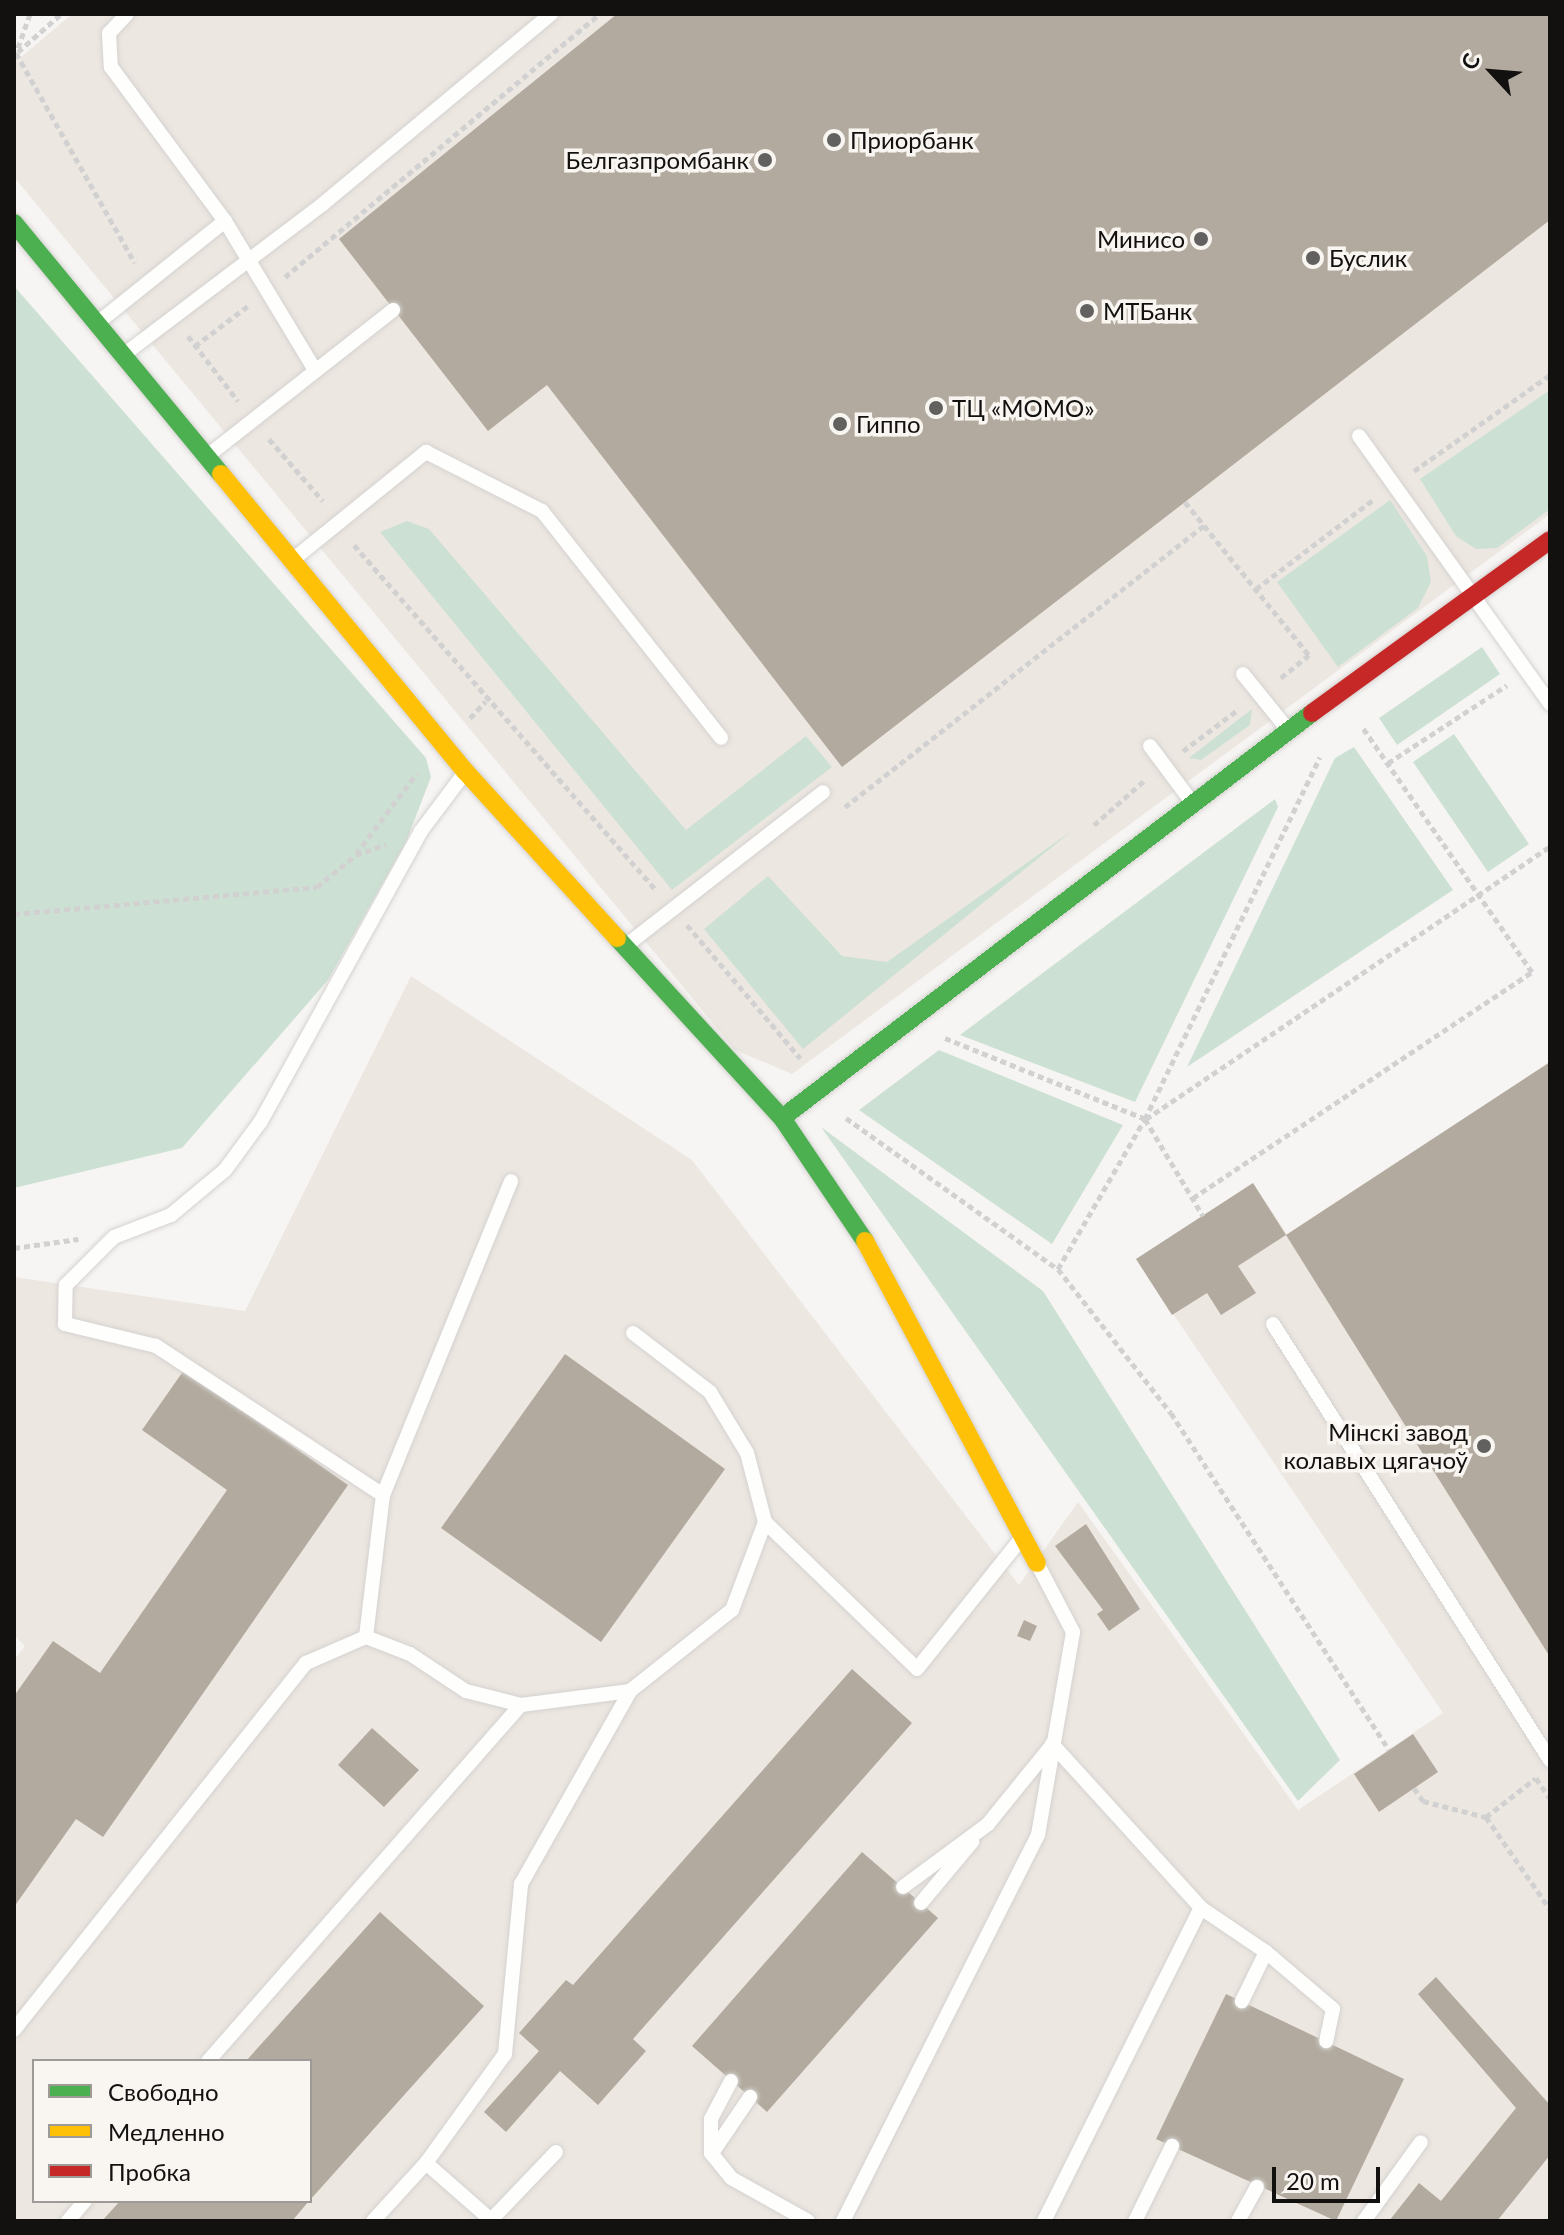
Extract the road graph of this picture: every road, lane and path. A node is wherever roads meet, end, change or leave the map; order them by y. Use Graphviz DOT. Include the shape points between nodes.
graph roads {
  1 [pos="61,14"];
  2 [pos="127,14"];
  3 [pos="551,14"];
  4 [pos="599,14"];
  5 [pos="14,55"];
  6 [pos="225,221"];
  7 [pos="14,223"];
  8 [pos="250,261"];
  9 [pos="268,291"];
  10 [pos="393,310"];
  11 [pos="96,324"];
  12 [pos="195,346"];
  13 [pos="123,356"];
  14 [pos="315,370"];
  15 [pos="1359,436"];
  16 [pos="206,457"];
  17 [pos="1185,502"];
  18 [pos="1204,526"];
  19 [pos="1550,540"];
  20 [pos="354,545"];
  21 [pos="291,561"];
  22 [pos="1473,594"];
  23 [pos="1309,655"];
  24 [pos="1527,672"];
  25 [pos="1243,674"];
  26 [pos="486,701"];
  27 [pos="1550,704"];
  28 [pos="1358,721"];
  29 [pos="463,725"];
  30 [pos="1287,729"];
  31 [pos="721,738"];
  32 [pos="1150,746"];
  33 [pos="1324,748"];
  34 [pos="1388,763"];
  35 [pos="465,771"];
  36 [pos="418,772"];
  37 [pos="823,792"];
  38 [pos="1191,800"];
  39 [pos="837,813"];
  40 [pos="421,831"];
  41 [pos="1550,847"];
  42 [pos="356,855"];
  43 [pos="1481,891"];
  44 [pos="674,909"];
  45 [pos="14,914"];
  46 [pos="703,920"];
  47 [pos="691,930"];
  48 [pos="621,950"];
  49 [pos="933,1033"];
  50 [pos="801,1060"];
  51 [pos="838,1112"];
  52 [pos="782,1118"];
  53 [pos="1145,1119"];
  54 [pos="511,1181"];
  55 [pos="1193,1198"];
  56 [pos="1203,1216"];
  57 [pos="114,1237"];
  58 [pos="16,1244"];
  59 [pos="1058,1269"];
  60 [pos="1273,1324"];
  61 [pos="633,1333"];
  62 [pos="383,1495"];
  63 [pos="765,1522"];
  64 [pos="1023,1536"];
  65 [pos="1037,1563"];
  66 [pos="366,1637"];
  67 [pos="630,1691"];
  68 [pos="521,1705"];
  69 [pos="1052,1744"];
  70 [pos="1389,1750"];
  71 [pos="1550,1760"];
  72 [pos="1414,1788"];
  73 [pos="1550,1799"];
  74 [pos="1486,1817"];
  75 [pos="988,1824"];
  76 [pos="903,1887"];
  77 [pos="921,1903"];
  78 [pos="1201,1908"];
  79 [pos="1550,1909"];
  80 [pos="1266,1952"];
  81 [pos="1242,2001"];
  82 [pos="14,2030"];
  83 [pos="1326,2041"];
  84 [pos="210,2059"];
  85 [pos="731,2081"];
  86 [pos="750,2097"];
  87 [pos="1421,2142"];
  88 [pos="1172,2146"];
  89 [pos="556,2152"];
  90 [pos="711,2153"];
  91 [pos="426,2163"];
  92 [pos="1257,2187"];
  93 [pos="83,2203"];
  94 [pos="68,2221"];
  95 [pos="373,2221"];
  96 [pos="808,2221"];
  97 [pos="843,2221"];
  98 [pos="1044,2221"];
  99 [pos="1135,2221"];
  100 [pos="1238,2221"];
  101 [pos="1364,2221"];
  1 -- 5 [label="path"];
  2 -- 6 [label="lane" via="109,33 111,67"];
  3 -- 8 [label="lane"];
  4 -- 9 [label="path"];
  6 -- 8 [label="lane"];
  6 -- 11 [label="lane"];
  7 -- 11 [label="street"];
  8 -- 9 [label="lane"];
  8 -- 13 [label="lane"];
  9 -- 12 [label="path"];
  9 -- 14 [label="lane"];
  10 -- 14 [label="lane"];
  11 -- 13 [label="street"];
  13 -- 16 [label="street"];
  14 -- 16 [label="lane"];
  15 -- 22 [label="lane"];
  16 -- 21 [label="street"];
  17 -- 18 [label="path"];
  18 -- 23 [label="path"];
  18 -- 39 [label="path"];
  19 -- 22 [label="street"];
  20 -- 26 [label="path"];
  21 -- 31 [label="lane" via="426,452 542,511"];
  21 -- 35 [label="street"];
  22 -- 24 [label="lane"];
  22 -- 30 [label="street"];
  24 -- 27 [label="lane"];
  24 -- 34 [label="path"];
  25 -- 30 [label="lane"];
  26 -- 29 [label="path"];
  26 -- 44 [label="path"];
  28 -- 34 [label="path"];
  30 -- 38 [label="street"];
  32 -- 38 [label="lane"];
  33 -- 53 [label="path"];
  34 -- 43 [label="path"];
  35 -- 40 [label="lane"];
  35 -- 48 [label="street"];
  36 -- 42 [label="path"];
  37 -- 44 [label="lane"];
  38 -- 52 [label="street"];
  40 -- 42 [label="path"];
  40 -- 57 [label="lane" via="261,1121 225,1170 171,1215"];
  41 -- 43 [label="path"];
  42 -- 45 [label="path" via="317,887"];
  43 -- 53 [label="path"];
  43 -- 55 [label="path" via="1532,972"];
  44 -- 47 [label="path"];
  44 -- 48 [label="lane"];
  46 -- 47 [label="path"];
  47 -- 50 [label="path"];
  48 -- 52 [label="street"];
  49 -- 53 [label="path"];
  51 -- 59 [label="path"];
  52 -- 64 [label="street" via="884,1269"];
  53 -- 55 [label="path"];
  53 -- 59 [label="path"];
  54 -- 62 [label="lane"];
  55 -- 56 [label="path"];
  57 -- 58 [label="path"];
  57 -- 62 [label="lane" via="66,1285 65,1324 156,1346"];
  59 -- 70 [label="path" via="1171,1413"];
  60 -- 71 [label="lane"];
  61 -- 63 [label="lane" via="710,1392 747,1453"];
  62 -- 66 [label="lane"];
  63 -- 64 [label="lane" via="917,1669"];
  63 -- 67 [label="lane" via="732,1610"];
  64 -- 65 [label="street"];
  65 -- 69 [label="lane" via="1073,1632"];
  66 -- 68 [label="lane" via="410,1654 466,1691"];
  66 -- 82 [label="lane" via="306,1663"];
  67 -- 68 [label="lane"];
  67 -- 91 [label="lane" via="521,1884 505,2054"];
  68 -- 84 [label="lane"];
  69 -- 75 [label="lane"];
  69 -- 78 [label="lane"];
  69 -- 97 [label="lane" via="1038,1835"];
  72 -- 74 [label="path" via="1423,1801"];
  73 -- 74 [label="path" via="1536,1778"];
  74 -- 79 [label="path"];
  75 -- 76 [label="lane"];
  75 -- 77 [label="lane"];
  78 -- 80 [label="lane"];
  78 -- 98 [label="lane"];
  80 -- 81 [label="lane"];
  80 -- 83 [label="lane" via="1333,2009"];
  85 -- 90 [label="lane" via="711,2119"];
  86 -- 90 [label="lane"];
  87 -- 101 [label="lane"];
  88 -- 99 [label="lane"];
  89 -- 91 [label="lane" via="491,2220"];
  90 -- 96 [label="lane" via="731,2178"];
  91 -- 95 [label="lane"];
  92 -- 100 [label="lane"];
  93 -- 94 [label="lane"];
}
